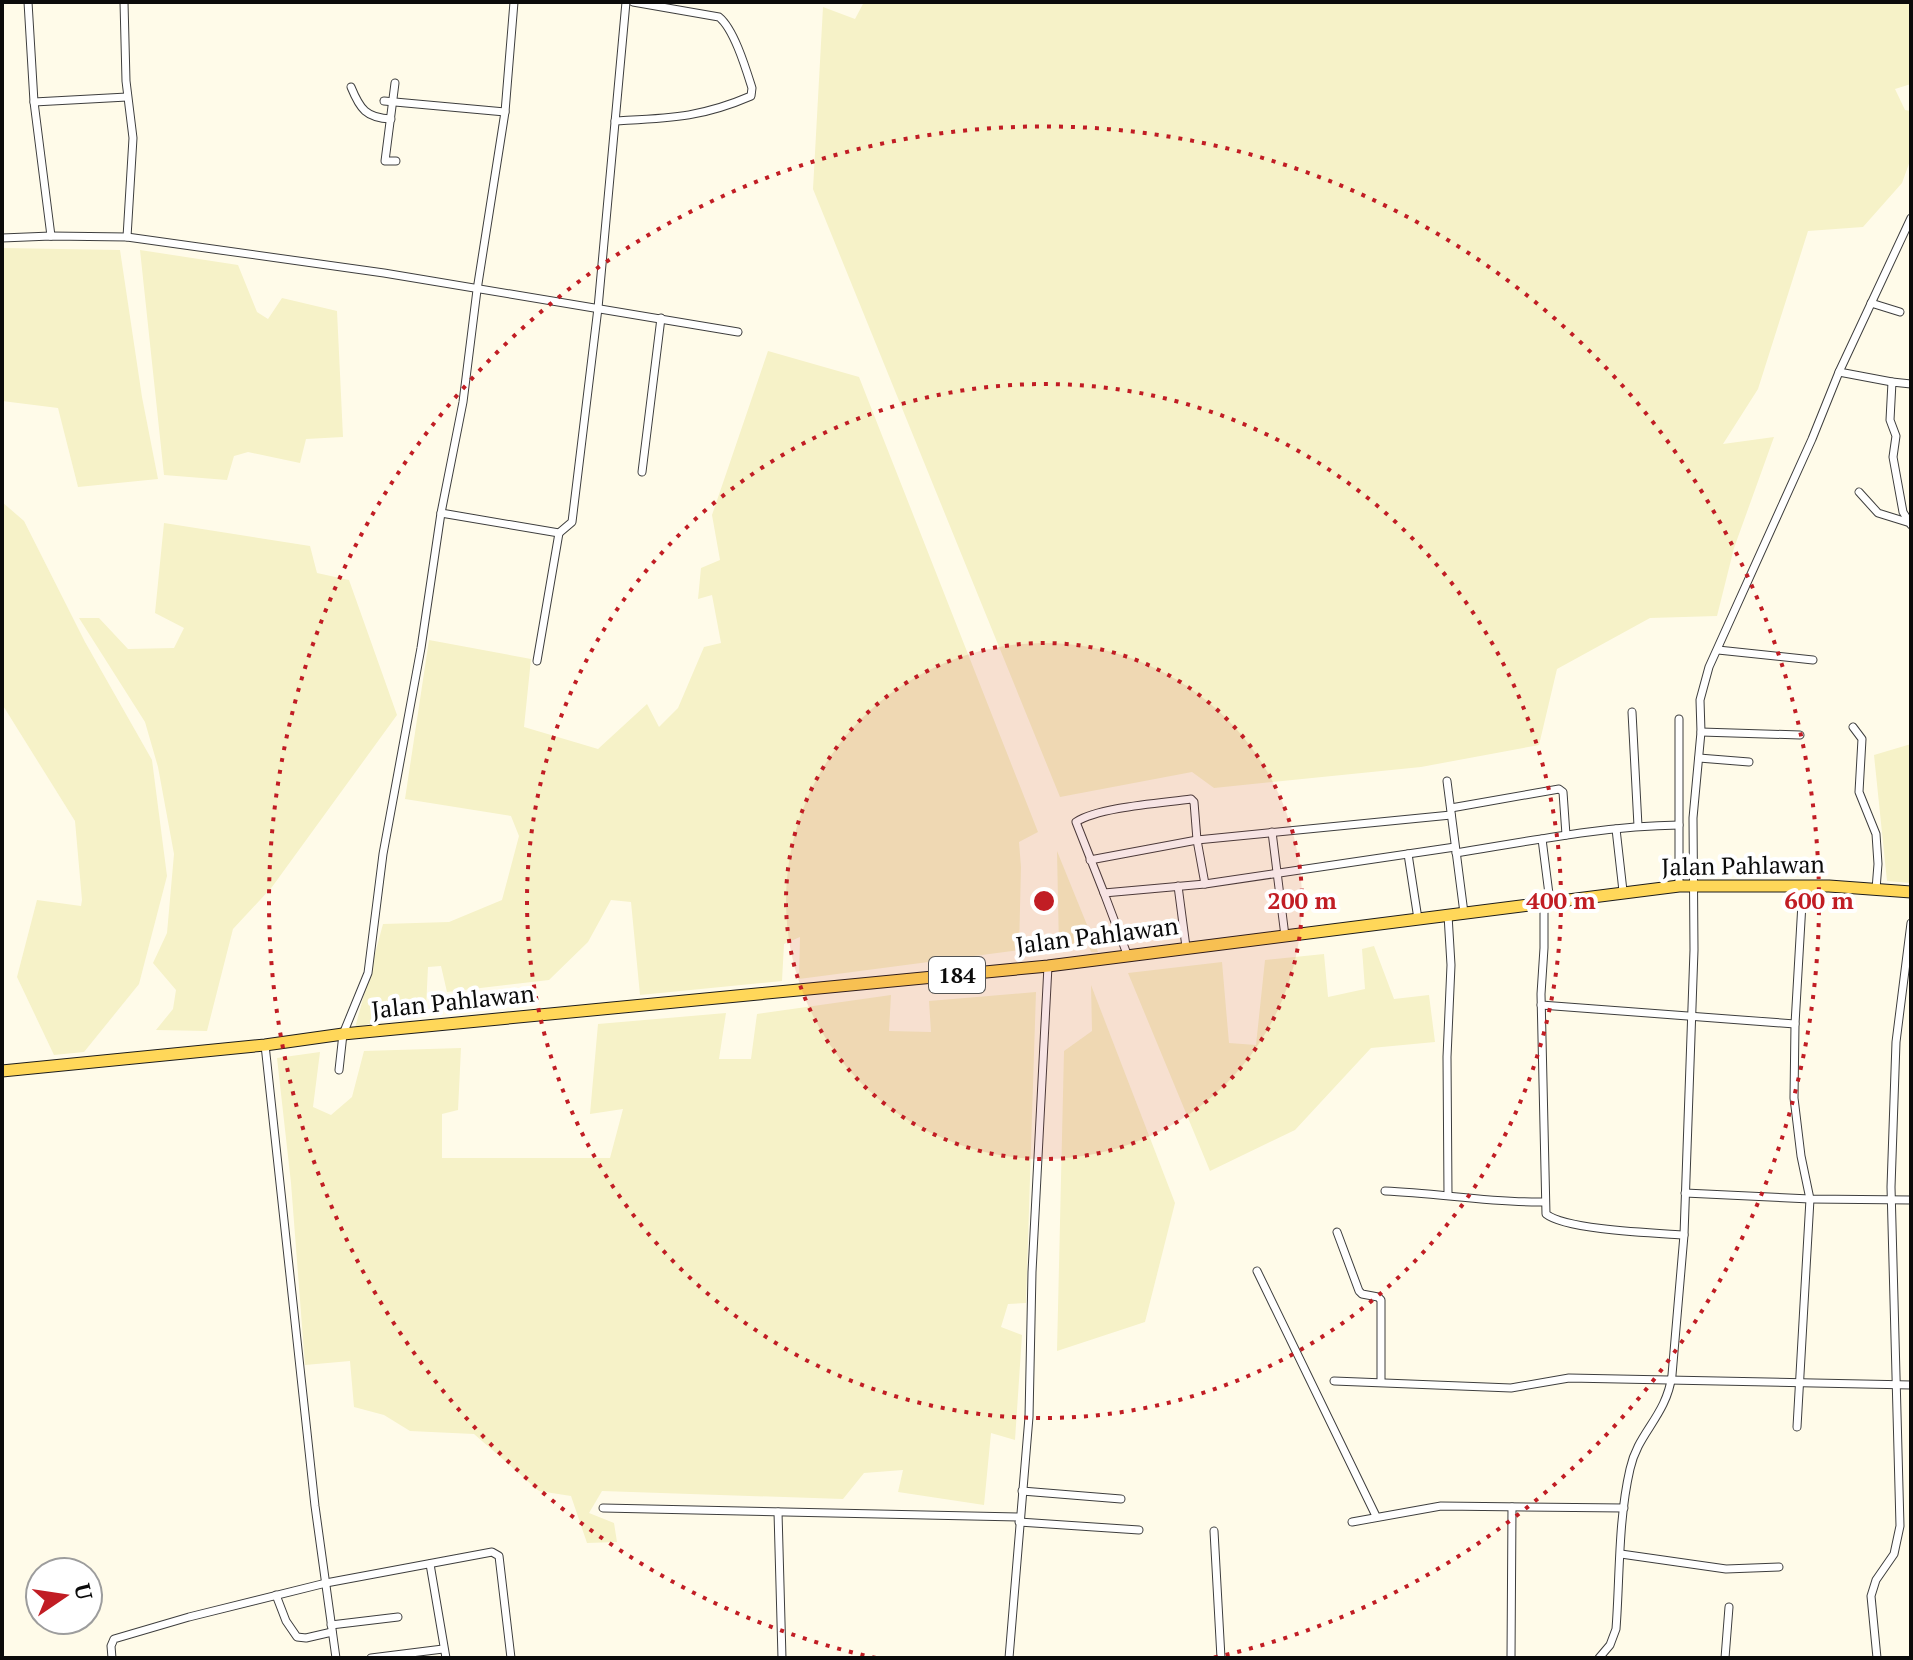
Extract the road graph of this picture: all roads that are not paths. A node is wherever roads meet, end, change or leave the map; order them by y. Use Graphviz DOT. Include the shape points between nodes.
graph roads {
  1 [pos="28,2"];
  2 [pos="124,2"];
  3 [pos="514,2"];
  4 [pos="626,2"];
  5 [pos="633,2"];
  6 [pos="395,83"];
  7 [pos="351,87"];
  8 [pos="127,97"];
  9 [pos="34,102"];
  10 [pos="389,102"];
  11 [pos="505,112"];
  12 [pos="391,119"];
  13 [pos="615,121"];
  14 [pos="396,161"];
  15 [pos="1911,219"];
  16 [pos="51,236"];
  17 [pos="127,237"];
  18 [pos="2,238"];
  19 [pos="477,290"];
  20 [pos="1871,303"];
  21 [pos="598,308"];
  22 [pos="1900,312"];
  23 [pos="661,318"];
  24 [pos="738,332"];
  25 [pos="1839,372"];
  26 [pos="1892,382"];
  27 [pos="1911,384"];
  28 [pos="642,472"];
  29 [pos="1859,492"];
  30 [pos="441,513"];
  31 [pos="1909,523"];
  32 [pos="559,533"];
  33 [pos="1718,650"];
  34 [pos="1813,660"];
  35 [pos="537,661"];
  36 [pos="1632,712"];
  37 [pos="1679,719"];
  38 [pos="1853,727"];
  39 [pos="1701,732"];
  40 [pos="1800,735"];
  41 [pos="1699,758"];
  42 [pos="1749,762"];
  43 [pos="1447,781"];
  44 [pos="1451,811"];
  45 [pos="1679,825"];
  46 [pos="1638,826"];
  47 [pos="1616,829"];
  48 [pos="1272,832"];
  49 [pos="1566,835"];
  50 [pos="1542,839"];
  51 [pos="1197,840"];
  52 [pos="1455,850"];
  53 [pos="1408,854"];
  54 [pos="1090,860"];
  55 [pos="1277,874"];
  56 [pos="1205,884"];
  57 [pos="1693,885"];
  58 [pos="1178,886"];
  59 [pos="1679,886"];
  60 [pos="1803,886"];
  61 [pos="1876,889"];
  62 [pos="1623,891"];
  63 [pos="1911,892"];
  64 [pos="1104,893"];
  65 [pos="1547,902"];
  66 [pos="1464,913"];
  67 [pos="1448,915"];
  68 [pos="1418,919"];
  69 [pos="1911,923"];
  70 [pos="1285,936"];
  71 [pos="1186,947"];
  72 [pos="1127,954"];
  73 [pos="1048,966"];
  74 [pos="1541,1005"];
  75 [pos="1692,1015"];
  76 [pos="1795,1024"];
  77 [pos="343,1034"];
  78 [pos="265,1045"];
  79 [pos="339,1070"];
  80 [pos="2,1071"];
  81 [pos="1385,1191"];
  82 [pos="1685,1193"];
  83 [pos="1448,1195"];
  84 [pos="1810,1199"];
  85 [pos="1891,1200"];
  86 [pos="1911,1200"];
  87 [pos="1544,1202"];
  88 [pos="1337,1232"];
  89 [pos="1684,1235"];
  90 [pos="1257,1271"];
  91 [pos="1334,1381"];
  92 [pos="1381,1381"];
  93 [pos="1671,1382"];
  94 [pos="1798,1384"];
  95 [pos="1898,1385"];
  96 [pos="1911,1385"];
  97 [pos="1797,1427"];
  98 [pos="1022,1491"];
  99 [pos="1121,1499"];
  100 [pos="1512,1507"];
  101 [pos="603,1508"];
  102 [pos="1624,1508"];
  103 [pos="778,1512"];
  104 [pos="1376,1516"];
  105 [pos="1019,1520"];
  106 [pos="1352,1522"];
  107 [pos="1900,1526"];
  108 [pos="1911,1526"];
  109 [pos="1139,1530"];
  110 [pos="1214,1531"];
  111 [pos="1621,1554"];
  112 [pos="430,1564"];
  113 [pos="1779,1567"];
  114 [pos="326,1583"];
  115 [pos="276,1595"];
  116 [pos="1729,1607"];
  117 [pos="398,1617"];
  118 [pos="332,1629"];
  119 [pos="444,1654"];
  120 [pos="112,1658"];
  121 [pos="336,1658"];
  122 [pos="371,1658"];
  123 [pos="511,1658"];
  124 [pos="782,1658"];
  125 [pos="1009,1658"];
  126 [pos="1221,1658"];
  127 [pos="1511,1658"];
  128 [pos="1599,1658"];
  129 [pos="1725,1658"];
  130 [pos="1877,1658"];
  1 -- 9 [label="street"];
  2 -- 8 [label="street"];
  3 -- 11 [label="street"];
  4 -- 13 [label="street"];
  5 -- 13 [label="street" via="719,17 732,36 751,96 686,117"];
  6 -- 10 [label="street"];
  7 -- 12 [label="street" via="364,113"];
  8 -- 9 [label="street"];
  8 -- 17 [label="street" via="133,138"];
  9 -- 16 [label="street"];
  10 -- 11 [label="street"];
  10 -- 12 [label="street"];
  11 -- 19 [label="street"];
  12 -- 14 [label="street" via="385,161"];
  13 -- 21 [label="street"];
  15 -- 20 [label="street"];
  16 -- 17 [label="street"];
  16 -- 18 [label="street"];
  17 -- 19 [label="street"];
  19 -- 21 [label="street"];
  19 -- 30 [label="street" via="463,402"];
  20 -- 22 [label="street"];
  20 -- 25 [label="street"];
  21 -- 23 [label="street"];
  21 -- 32 [label="street" via="572,522"];
  23 -- 24 [label="street"];
  23 -- 28 [label="street"];
  25 -- 26 [label="street"];
  25 -- 33 [label="street"];
  26 -- 27 [label="street"];
  26 -- 31 [label="street" via="1893,457"];
  29 -- 31 [label="street" via="1878,513"];
  30 -- 32 [label="street"];
  30 -- 77 [label="street" via="375,901 368,973"];
  32 -- 35 [label="street"];
  33 -- 34 [label="street"];
  33 -- 39 [label="street" via="1700,700"];
  36 -- 46 [label="street"];
  37 -- 45 [label="street"];
  38 -- 61 [label="street" via="1862,739 1859,792 1876,834"];
  39 -- 40 [label="street"];
  39 -- 41 [label="street"];
  41 -- 42 [label="street"];
  41 -- 57 [label="street"];
  43 -- 44 [label="street"];
  44 -- 48 [label="street"];
  44 -- 49 [label="street" via="1559,789"];
  44 -- 52 [label="street"];
  45 -- 46 [label="street"];
  45 -- 59 [label="street"];
  46 -- 47 [label="street"];
  47 -- 49 [label="street"];
  47 -- 62 [label="street"];
  48 -- 51 [label="street"];
  48 -- 55 [label="street"];
  49 -- 50 [label="street"];
  50 -- 52 [label="street"];
  50 -- 65 [label="street"];
  51 -- 54 [label="street"];
  51 -- 54 [label="street" via="1191,799 1116,810 1076,822"];
  51 -- 56 [label="street"];
  52 -- 53 [label="street"];
  52 -- 66 [label="street"];
  53 -- 55 [label="street"];
  53 -- 68 [label="street"];
  54 -- 64 [label="street"];
  55 -- 56 [label="street"];
  55 -- 70 [label="street"];
  56 -- 58 [label="street"];
  57 -- 59 [label="main road, Jalan Pahlawan / 184"];
  57 -- 60 [label="main road, Jalan Pahlawan / 184"];
  57 -- 75 [label="street"];
  58 -- 64 [label="street"];
  58 -- 71 [label="street"];
  59 -- 62 [label="main road, Jalan Pahlawan / 184"];
  60 -- 61 [label="main road, Jalan Pahlawan / 184"];
  60 -- 76 [label="street"];
  61 -- 63 [label="main road, Jalan Pahlawan / 184"];
  62 -- 65 [label="main road, Jalan Pahlawan / 184"];
  64 -- 72 [label="street"];
  65 -- 66 [label="main road, Jalan Pahlawan / 184"];
  65 -- 74 [label="street"];
  66 -- 67 [label="main road, Jalan Pahlawan / 184"];
  67 -- 68 [label="main road, Jalan Pahlawan / 184"];
  67 -- 83 [label="street"];
  68 -- 70 [label="main road, Jalan Pahlawan / 184"];
  69 -- 85 [label="street" via="1896,1042"];
  70 -- 71 [label="main road, Jalan Pahlawan / 184"];
  71 -- 72 [label="main road, Jalan Pahlawan / 184"];
  72 -- 73 [label="main road, Jalan Pahlawan / 184"];
  73 -- 77 [label="main road, Jalan Pahlawan / 184"];
  73 -- 98 [label="street"];
  74 -- 75 [label="street"];
  74 -- 87 [label="street"];
  75 -- 76 [label="street"];
  75 -- 82 [label="street"];
  76 -- 84 [label="street" via="1796,1120"];
  77 -- 78 [label="main road, Jalan Pahlawan / 184"];
  77 -- 79 [label="street"];
  78 -- 80 [label="main road, Jalan Pahlawan / 184"];
  78 -- 114 [label="street"];
  81 -- 83 [label="street"];
  82 -- 84 [label="street"];
  82 -- 89 [label="street"];
  83 -- 87 [label="street"];
  84 -- 85 [label="street"];
  84 -- 94 [label="street"];
  85 -- 86 [label="street"];
  85 -- 95 [label="street"];
  87 -- 89 [label="street" via="1546,1214 1556,1220"];
  88 -- 92 [label="street" via="1359,1291 1381,1300"];
  89 -- 93 [label="street"];
  90 -- 104 [label="street"];
  91 -- 92 [label="street"];
  92 -- 93 [label="street" via="1511,1388 1561,1378"];
  93 -- 94 [label="street"];
  93 -- 102 [label="street" via="1670,1394 1636,1449"];
  94 -- 95 [label="street"];
  94 -- 97 [label="street"];
  95 -- 96 [label="street"];
  95 -- 107 [label="street"];
  98 -- 99 [label="street"];
  98 -- 105 [label="street"];
  100 -- 102 [label="street"];
  100 -- 104 [label="street" via="1441,1506"];
  100 -- 127 [label="street"];
  101 -- 103 [label="street"];
  102 -- 111 [label="street"];
  103 -- 105 [label="street"];
  103 -- 124 [label="street"];
  104 -- 106 [label="street"];
  105 -- 109 [label="street"];
  105 -- 125 [label="street"];
  107 -- 108 [label="street"];
  107 -- 130 [label="street" via="1894,1554 1871,1596"];
  110 -- 126 [label="street"];
  111 -- 113 [label="street" via="1726,1569"];
  111 -- 128 [label="street" via="1616,1629"];
  112 -- 114 [label="street"];
  112 -- 119 [label="street"];
  112 -- 123 [label="street" via="492,1552 499,1556"];
  114 -- 115 [label="street"];
  114 -- 118 [label="street"];
  115 -- 118 [label="street" via="297,1637"];
  115 -- 120 [label="street" via="114,1639"];
  116 -- 129 [label="street"];
  117 -- 118 [label="street"];
  118 -- 121 [label="street"];
  119 -- 122 [label="street"];
}
